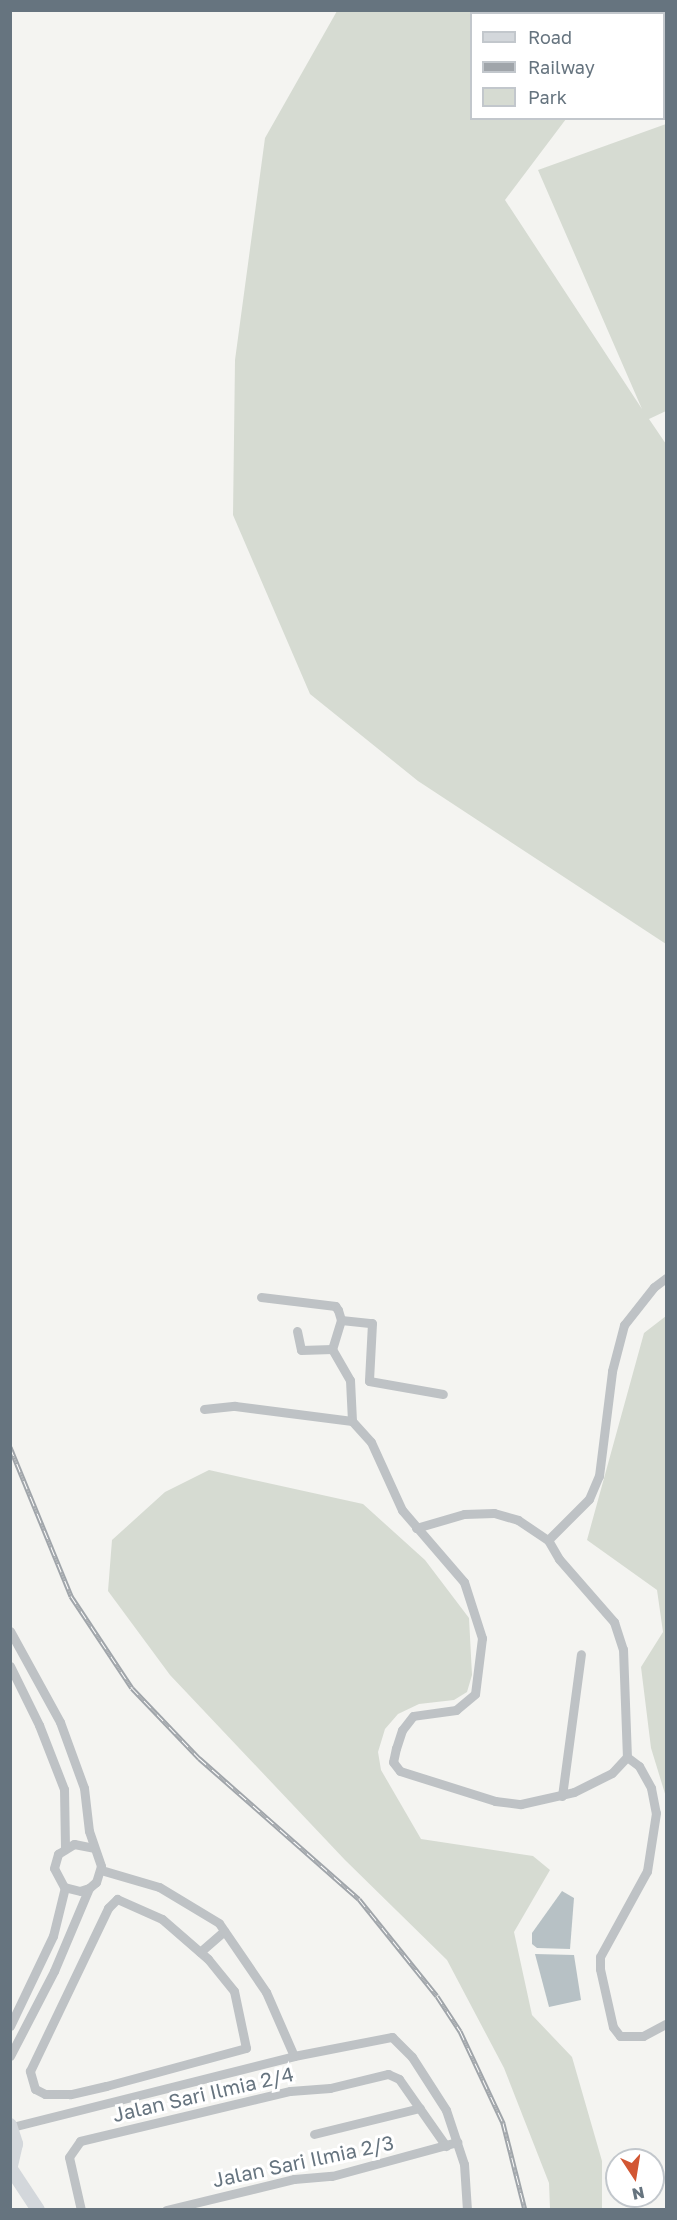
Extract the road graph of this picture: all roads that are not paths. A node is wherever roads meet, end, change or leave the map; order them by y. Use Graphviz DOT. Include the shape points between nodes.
graph roads {
  1 [pos="666,1278"];
  2 [pos="261,1298"];
  3 [pos="342,1320"];
  4 [pos="297,1330"];
  5 [pos="332,1349"];
  6 [pos="443,1394"];
  7 [pos="204,1408"];
  8 [pos="352,1421"];
  9 [pos="416,1528"];
  10 [pos="548,1540"];
  11 [pos="10,1631"];
  12 [pos="581,1654"];
  13 [pos="10,1666"];
  14 [pos="627,1757"];
  15 [pos="562,1796"];
  16 [pos="65,1847"];
  17 [pos="94,1848"];
  18 [pos="101,1870"];
  19 [pos="65,1887"];
  20 [pos="89,1888"];
  21 [pos="224,1931"];
  22 [pos="200,1952"];
  23 [pos="39,2004"];
  24 [pos="56,2012"];
  25 [pos="666,2024"];
  26 [pos="10,2025"];
  27 [pos="10,2056"];
  28 [pos="294,2056"];
  29 [pos="106,2086"];
  30 [pos="111,2105"];
  31 [pos="420,2108"];
  32 [pos="11,2126"];
  33 [pos="314,2134"];
  34 [pos="457,2142"];
  35 [pos="446,2146"];
  36 [pos="11,2169"];
  37 [pos="38,2210"];
  38 [pos="81,2210"];
  39 [pos="166,2210"];
  40 [pos="467,2210"];
  1 -- 10 [label="street" via="624,1325 612,1371 596,1484 589,1499"];
  2 -- 3 [label="street" via="334,1306"];
  3 -- 5 [label="street"];
  3 -- 6 [label="street" via="372,1323 369,1382"];
  4 -- 5 [label="street" via="301,1350"];
  5 -- 8 [label="street" via="350,1380"];
  7 -- 8 [label="street" via="235,1406"];
  8 -- 9 [label="street" via="371,1442 402,1510"];
  9 -- 10 [label="street" via="464,1514 494,1514 518,1520"];
  9 -- 15 [label="street" via="464,1581 478,1620 482,1659 475,1694 467,1704 456,1710 413,1716 407,1723 396,1748 396,1767 447,1787 507,1803 535,1803"];
  10 -- 14 [label="street" via="614,1622 623,1649"];
  11 -- 17 [label="street" via="60,1722 74,1757 84,1788"];
  12 -- 15 [label="street"];
  13 -- 16 [label="street" via="64,1789"];
  14 -- 15 [label="street" via="612,1773"];
  14 -- 25 [label="street" via="639,1766 651,1788 656,1813 647,1871 600,1957 600,1969 613,2027 620,2036 643,2036"];
  16 -- 17 [label="street" via="74,1844"];
  16 -- 19 [label="street" via="54,1868"];
  17 -- 18 [label="street"];
  18 -- 20 [label="street"];
  18 -- 21 [label="street" via="159,1887 189,1902"];
  19 -- 20 [label="street"];
  19 -- 26 [label="street" via="53,1936"];
  20 -- 23 [label="street"];
  21 -- 22 [label="street"];
  21 -- 28 [label="street" via="266,1992"];
  22 -- 24 [label="street" via="162,1918 117,1899 108,1908"];
  22 -- 29 [label="street" via="234,1991 246,2048"];
  23 -- 24 [label="street"];
  23 -- 27 [label="street"];
  24 -- 29 [label="street" via="30,2071 35,2089 53,2096"];
  28 -- 30 [label="street"];
  28 -- 34 [label="street" via="392,2037 432,2085"];
  29 -- 30 [label="street"];
  30 -- 32 [label="street"];
  31 -- 33 [label="street"];
  31 -- 35 [label="street"];
  31 -- 38 [label="street, Jalan Sari Ilmia 2/4" via="399,2079 388,2074 330,2088 290,2091 80,2141 69,2157"];
  32 -- 36 [label="street" via="16,2144"];
  34 -- 35 [label="street, Jalan Sari Ilmia 2/3"];
  34 -- 40 [label="street" via="464,2164"];
  35 -- 39 [label="street, Jalan Sari Ilmia 2/3" via="332,2176 294,2179"];
  36 -- 37 [label="street"];
}
